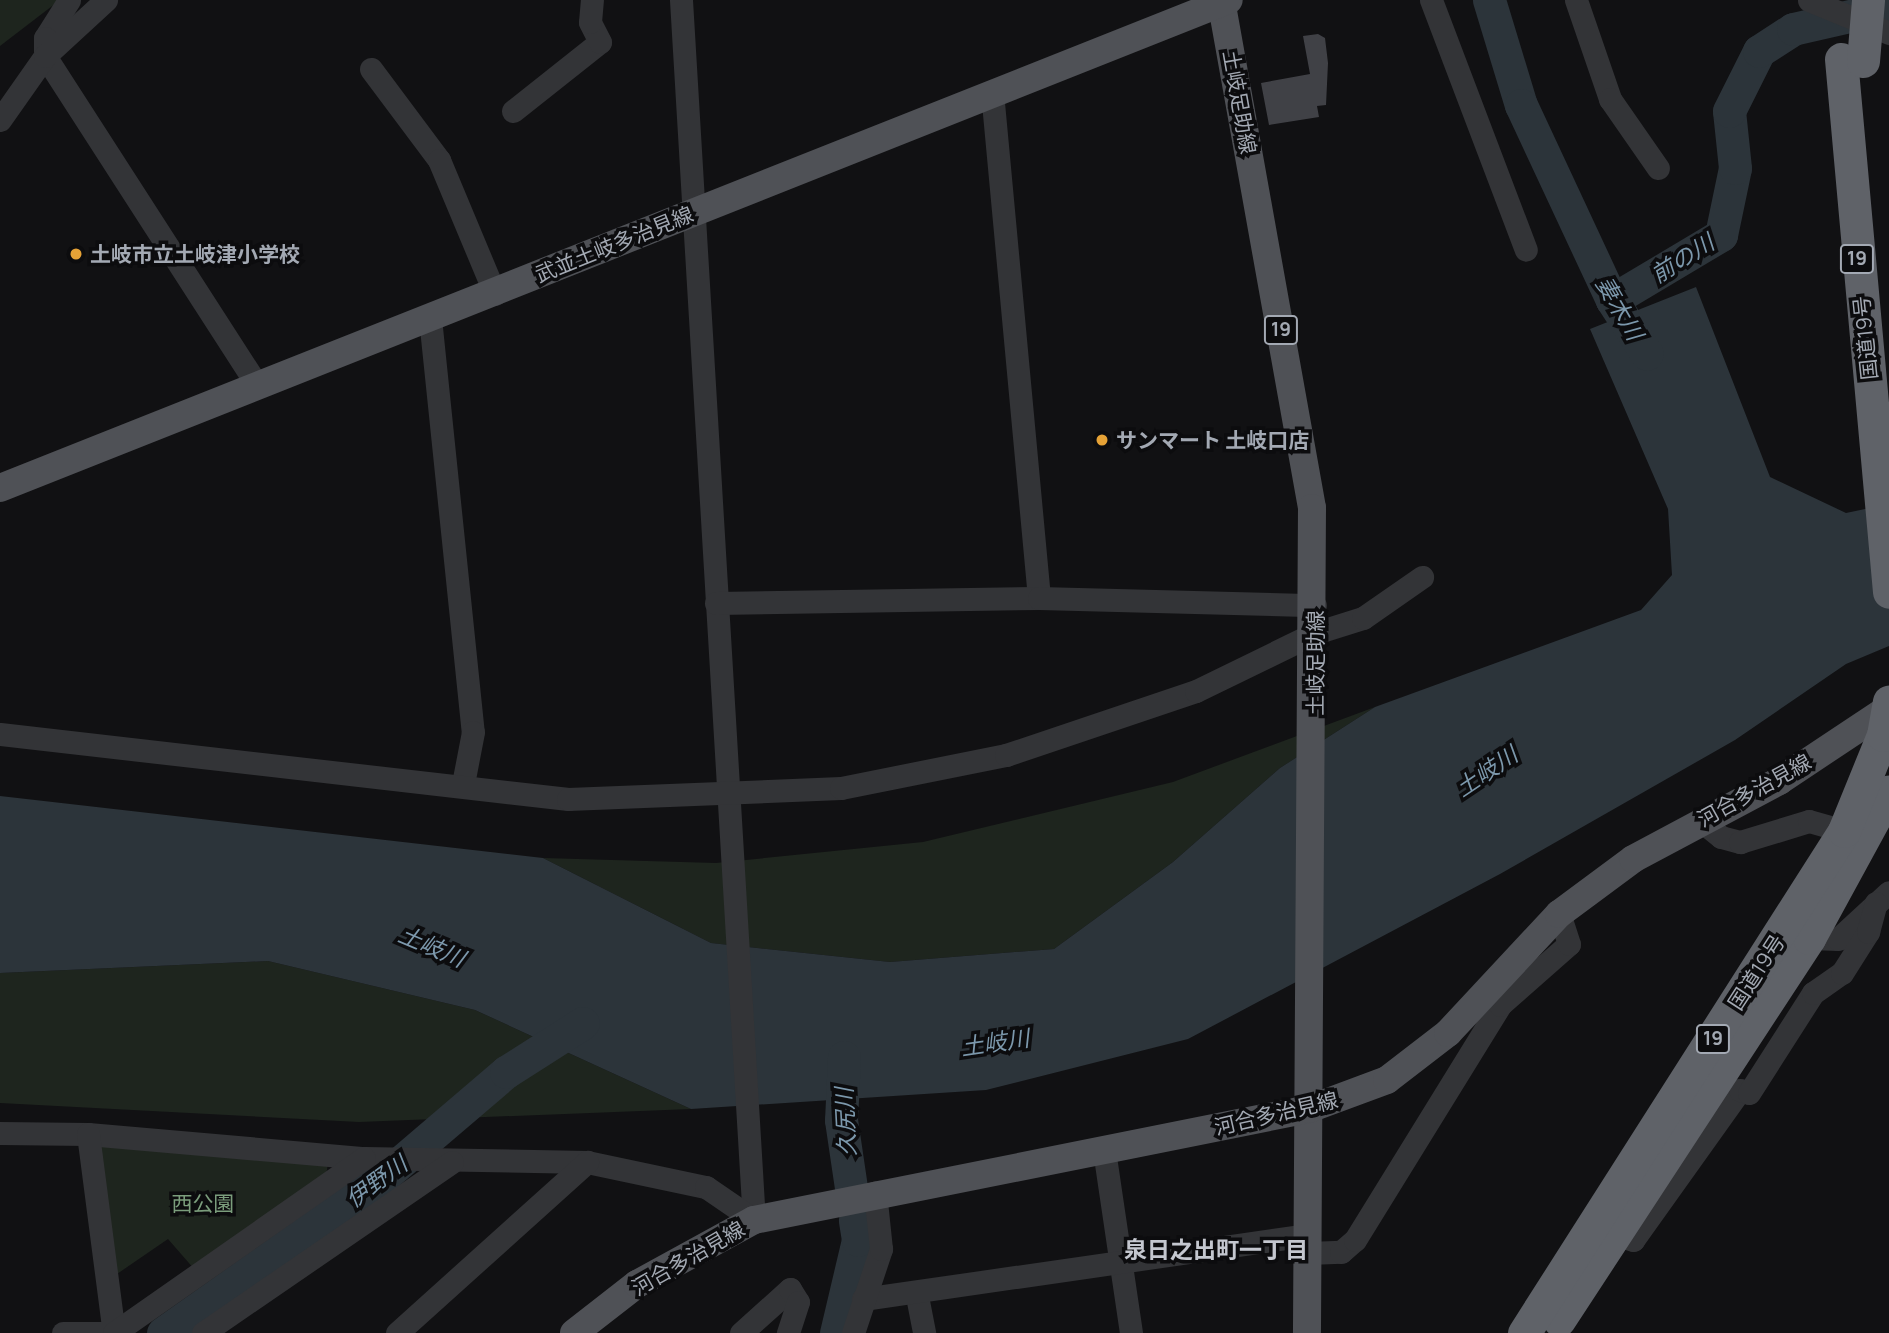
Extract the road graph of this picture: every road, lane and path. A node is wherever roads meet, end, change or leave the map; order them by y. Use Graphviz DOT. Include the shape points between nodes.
graph roads {
  1 [pos="69,0"];
  2 [pos="106,0"];
  3 [pos="592,0"];
  4 [pos="681,0"];
  5 [pos="1431,0"];
  6 [pos="1576,0"];
  7 [pos="1809,0"];
  8 [pos="1224,1"];
  9 [pos="1854,9"];
  10 [pos="1889,33"];
  11 [pos="45,55"];
  12 [pos="1852,60"];
  13 [pos="371,69"];
  14 [pos="992,92"];
  15 [pos="513,111"];
  16 [pos="0,120"];
  17 [pos="1658,168"];
  18 [pos="692,212"];
  19 [pos="1526,250"];
  20 [pos="495,294"];
  21 [pos="429,318"];
  22 [pos="1889,352"];
  23 [pos="256,384"];
  24 [pos="0,488"];
  25 [pos="1422,577"];
  26 [pos="1889,592"];
  27 [pos="1039,598"];
  28 [pos="716,603"];
  29 [pos="1315,605"];
  30 [pos="1315,633"];
  31 [pos="1889,702"];
  32 [pos="1886,722"];
  33 [pos="0,734"];
  34 [pos="463,784"];
  35 [pos="1889,791"];
  36 [pos="728,795"];
  37 [pos="1700,820"];
  38 [pos="1844,831"];
  39 [pos="1883,897"];
  40 [pos="1559,914"];
  41 [pos="1809,938"];
  42 [pos="1749,1093"];
  43 [pos="1309,1109"];
  44 [pos="0,1133"];
  45 [pos="88,1134"];
  46 [pos="1104,1150"];
  47 [pos="363,1158"];
  48 [pos="452,1161"];
  49 [pos="587,1161"];
  50 [pos="875,1192"];
  51 [pos="1674,1210"];
  52 [pos="754,1220"];
  53 [pos="1617,1235"];
  54 [pos="1308,1244"];
  55 [pos="1122,1267"];
  56 [pos="917,1296"];
  57 [pos="863,1299"];
  58 [pos="63,1333"];
  59 [pos="113,1333"];
  60 [pos="204,1333"];
  61 [pos="397,1333"];
  62 [pos="574,1333"];
  63 [pos="741,1333"];
  64 [pos="788,1333"];
  65 [pos="853,1333"];
  66 [pos="924,1333"];
  67 [pos="1131,1333"];
  68 [pos="1307,1333"];
  69 [pos="1524,1333"];
  70 [pos="1549,1333"];
  1 -- 11 [label="street" via="45,38"];
  2 -- 11 [label="street"];
  3 -- 15 [label="street" via="590,22 600,42"];
  4 -- 18 [label="street"];
  5 -- 19 [label="street"];
  6 -- 17 [label="street" via="1610,99"];
  7 -- 9 [label="street"];
  8 -- 14 [label="main road, 武並土岐多治見線"];
  8 -- 29 [label="main road, 土岐足助線 / 19" via="1312,508"];
  9 -- 10 [label="street"];
  9 -- 12 [label="highway, 国道19号 / 19, bridge"];
  11 -- 16 [label="street"];
  11 -- 23 [label="street"];
  12 -- 22 [label="highway, 国道19号 / 19"];
  12 -- 26 [label="highway, 国道19号 / 19"];
  13 -- 20 [label="street" via="439,160"];
  14 -- 18 [label="main road, 武並土岐多治見線"];
  14 -- 27 [label="street"];
  18 -- 20 [label="main road, 武並土岐多治見線"];
  18 -- 28 [label="street"];
  20 -- 21 [label="main road, 武並土岐多治見線"];
  21 -- 23 [label="main road, 武並土岐多治見線"];
  21 -- 34 [label="street" via="473,732"];
  23 -- 24 [label="main road, 武並土岐多治見線"];
  25 -- 30 [label="street" via="1363,618"];
  27 -- 28 [label="street"];
  27 -- 29 [label="street"];
  28 -- 36 [label="street"];
  29 -- 30 [label="main road, 土岐足助線 / 19"];
  30 -- 36 [label="street" via="1196,691 1006,755 841,788"];
  30 -- 43 [label="main road, 土岐足助線 / 19"];
  31 -- 32 [label="highway, 国道19号 / 19, bridge"];
  32 -- 37 [label="main road, 河合多治見線"];
  32 -- 38 [label="highway, 国道19号 / 19"];
  33 -- 34 [label="street"];
  34 -- 36 [label="street" via="568,799"];
  35 -- 41 [label="highway, 国道19号 / 19"];
  36 -- 52 [label="street"];
  37 -- 38 [label="street" via="1721,837 1740,842 1809,821"];
  37 -- 40 [label="main road, 河合多治見線"];
  38 -- 69 [label="highway, 国道19号 / 19"];
  39 -- 41 [label="street" via="1838,939"];
  39 -- 42 [label="street" via="1842,973 1813,993"];
  40 -- 43 [label="main road, 河合多治見線" via="1448,1033 1387,1080"];
  40 -- 54 [label="street" via="1569,944 1500,1005 1355,1240 1341,1252"];
  41 -- 53 [label="highway, 国道19号 / 19"];
  42 -- 51 [label="street"];
  42 -- 53 [label="street" via="1740,1090 1633,1240"];
  43 -- 46 [label="main road, 河合多治見線"];
  43 -- 54 [label="main road, 土岐足助線 / 19"];
  44 -- 45 [label="street"];
  45 -- 47 [label="street"];
  45 -- 47 [label="street" via="114,1333"];
  46 -- 50 [label="main road, 河合多治見線"];
  46 -- 55 [label="street"];
  47 -- 48 [label="street"];
  48 -- 49 [label="street"];
  48 -- 60 [label="street"];
  49 -- 52 [label="street" via="706,1187"];
  49 -- 61 [label="street"];
  50 -- 52 [label="main road, 河合多治見線"];
  50 -- 57 [label="street" via="881,1249"];
  52 -- 62 [label="main road, 河合多治見線" via="637,1284"];
  53 -- 70 [label="highway, 国道19号 / 19"];
  54 -- 55 [label="street"];
  54 -- 68 [label="main road, 土岐足助線 / 19"];
  55 -- 56 [label="street"];
  55 -- 67 [label="street"];
  56 -- 57 [label="street"];
  56 -- 66 [label="street"];
  57 -- 65 [label="street"];
  58 -- 59 [label="street"];
  63 -- 64 [label="street" via="790,1289 798,1302"];
}
